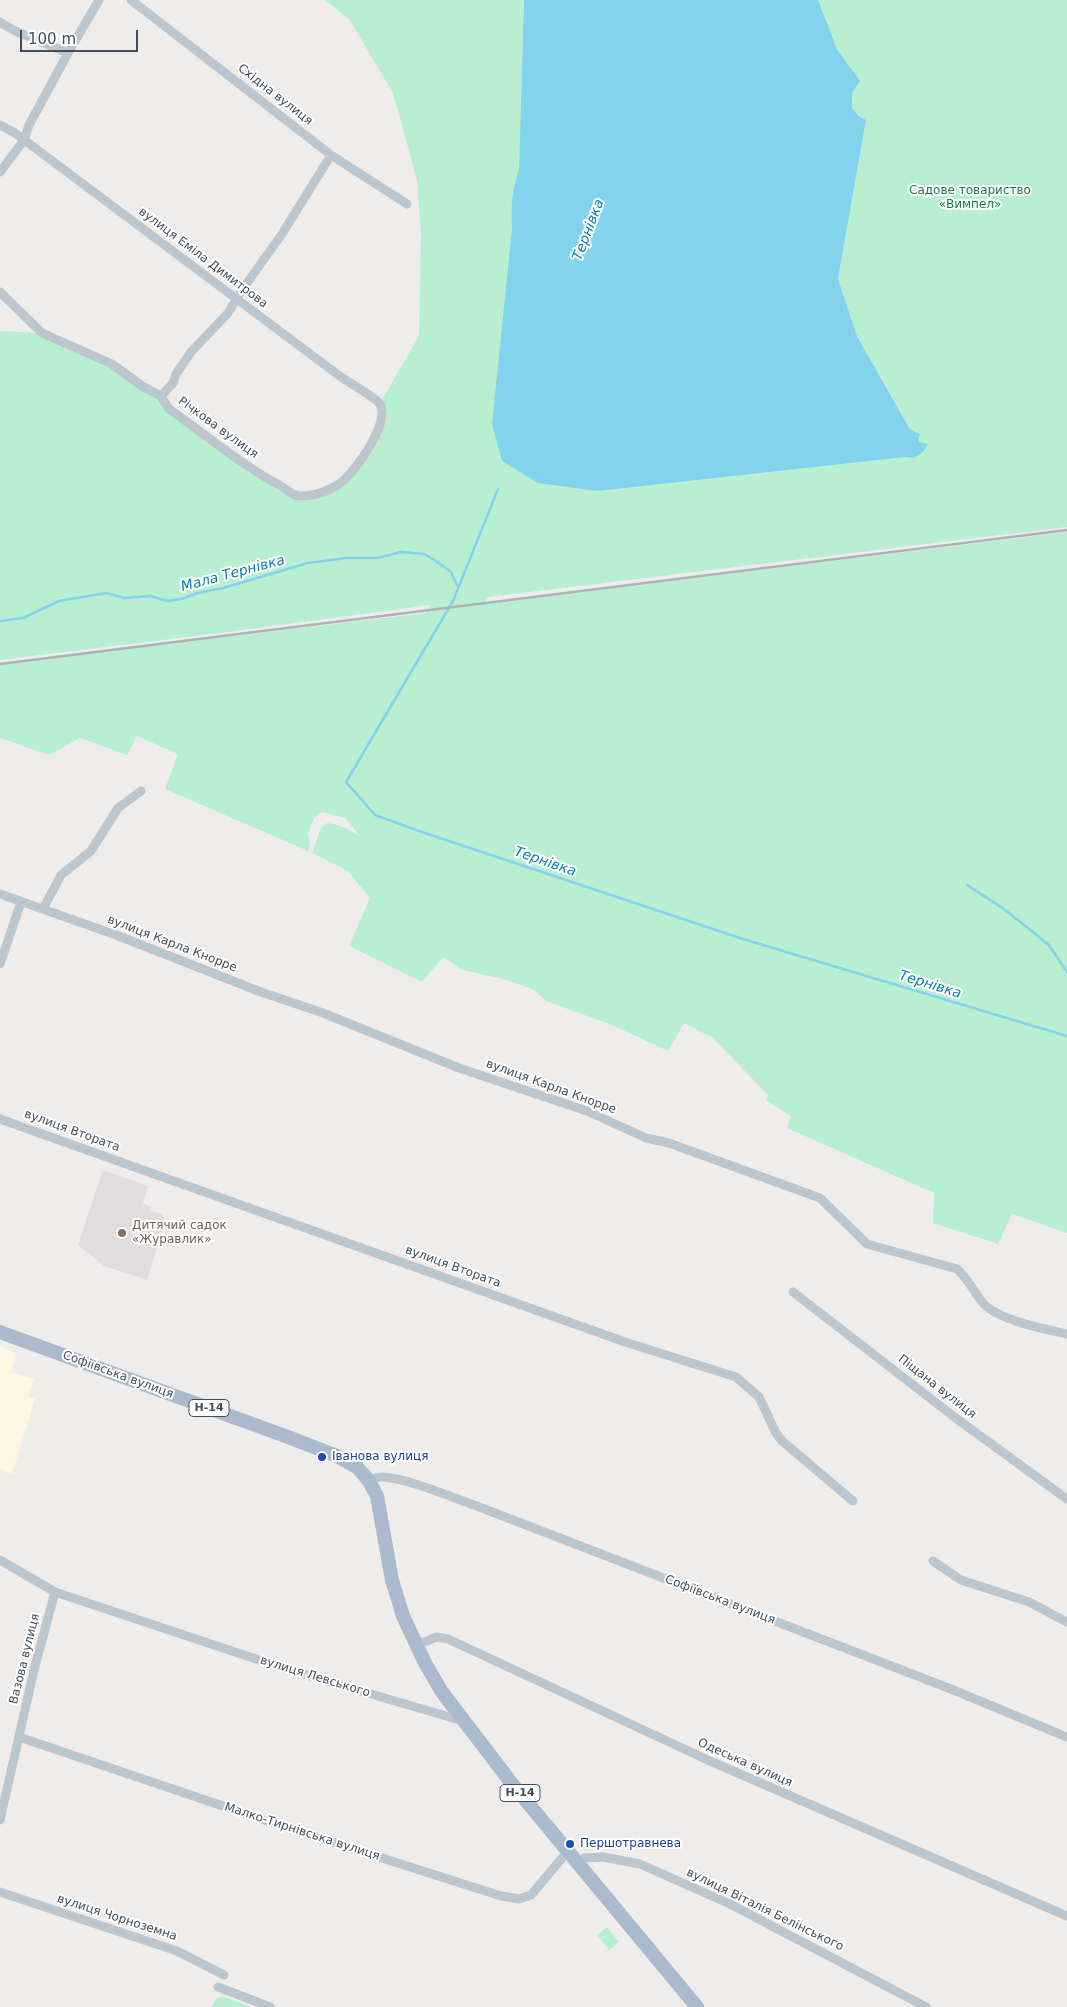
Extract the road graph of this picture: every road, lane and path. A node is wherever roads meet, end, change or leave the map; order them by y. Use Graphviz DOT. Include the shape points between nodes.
graph roads {
  1 [pos="99,0"];
  2 [pos="131,0"];
  3 [pos="0,22"];
  4 [pos="68,52"];
  5 [pos="0,125"];
  6 [pos="24,140"];
  7 [pos="331,155"];
  8 [pos="0,172"];
  9 [pos="408,204"];
  10 [pos="0,292"];
  11 [pos="237,299"];
  12 [pos="161,396"];
  13 [pos="383,416"];
  14 [pos="141,791"];
  15 [pos="0,894"];
  16 [pos="21,902"];
  17 [pos="43,909"];
  18 [pos="0,964"];
  19 [pos="0,1119"];
  20 [pos="793,1292"];
  21 [pos="0,1332"];
  22 [pos="1067,1334"];
  23 [pos="369,1481"];
  24 [pos="1067,1499"];
  25 [pos="853,1501"];
  26 [pos="0,1560"];
  27 [pos="933,1561"];
  28 [pos="55,1592"];
  29 [pos="1067,1622"];
  30 [pos="416,1645"];
  31 [pos="463,1721"];
  32 [pos="19,1737"];
  33 [pos="1067,1737"];
  34 [pos="0,1820"];
  35 [pos="568,1850"];
  36 [pos="581,1861"];
  37 [pos="0,1892"];
  38 [pos="1067,1916"];
  39 [pos="224,1975"];
  40 [pos="218,1987"];
  41 [pos="270,2007"];
  42 [pos="697,2007"];
  43 [pos="926,2007"];
  1 -- 4 [label="street"];
  2 -- 7 [label="street, Східна вулиця"];
  3 -- 4 [label="street"];
  4 -- 6 [label="street"];
  5 -- 6 [label="street, вулиця Еміла Димитрова"];
  6 -- 8 [label="street"];
  6 -- 11 [label="street, вулиця Еміла Димитрова"];
  7 -- 9 [label="street, Східна вулиця"];
  7 -- 11 [label="street"];
  10 -- 12 [label="street, Річкова вулиця" via="42,333 112,364"];
  11 -- 12 [label="street" via="223,319 191,352"];
  11 -- 13 [label="street, вулиця Еміла Димитрова" via="380,404"];
  12 -- 13 [label="street, Річкова вулиця" via="169,409 265,478 296,495 310,495 340,483 376,436"];
  14 -- 17 [label="street" via="118,808 90,851 61,875"];
  15 -- 16 [label="street, вулиця Карла Кнорре"];
  16 -- 17 [label="street, вулиця Карла Кнорре"];
  16 -- 18 [label="street"];
  17 -- 22 [label="street, вулиця Карла Кнорре" via="459,1068 587,1111 646,1138 669,1143 820,1198 867,1244 957,1269 986,1305 1006,1317"];
  19 -- 25 [label="street, вулиця Втората" via="624,1342 736,1377 759,1397 782,1441"];
  20 -- 24 [label="street, Піщана вулиця"];
  21 -- 23 [label="main road, Софіївська вулиця / Н-14" via="337,1456 358,1468"];
  23 -- 30 [label="main road, Софіївська вулиця / Н-14" via="377,1496 395,1592"];
  23 -- 33 [label="street, Софіївська вулиця" via="378,1477 410,1483 482,1508"];
  26 -- 28 [label="street, вулиця Левського"];
  27 -- 29 [label="street" via="961,1580 1029,1602"];
  28 -- 31 [label="street, вулиця Левського" via="286,1669"];
  28 -- 32 [label="street, Вазова вулиця"];
  30 -- 31 [label="main road, Софіївська вулиця / Н-14" via="442,1692"];
  30 -- 38 [label="street, Одеська вулиця" via="437,1637 448,1639 710,1762"];
  31 -- 35 [label="main road, Н-14"];
  32 -- 34 [label="street, Вазова вулиця"];
  32 -- 35 [label="street, Малко-Тирнівська вулиця" via="501,1896 520,1899 531,1894"];
  35 -- 36 [label="main road, Н-14"];
  36 -- 42 [label="main road, Н-14"];
  36 -- 43 [label="street, вулиця Віталія Белінського" via="603,1857 640,1864 730,1904"];
  37 -- 39 [label="street, вулиця Чорноземна" via="177,1951"];
  40 -- 41 [label="street"];
}
